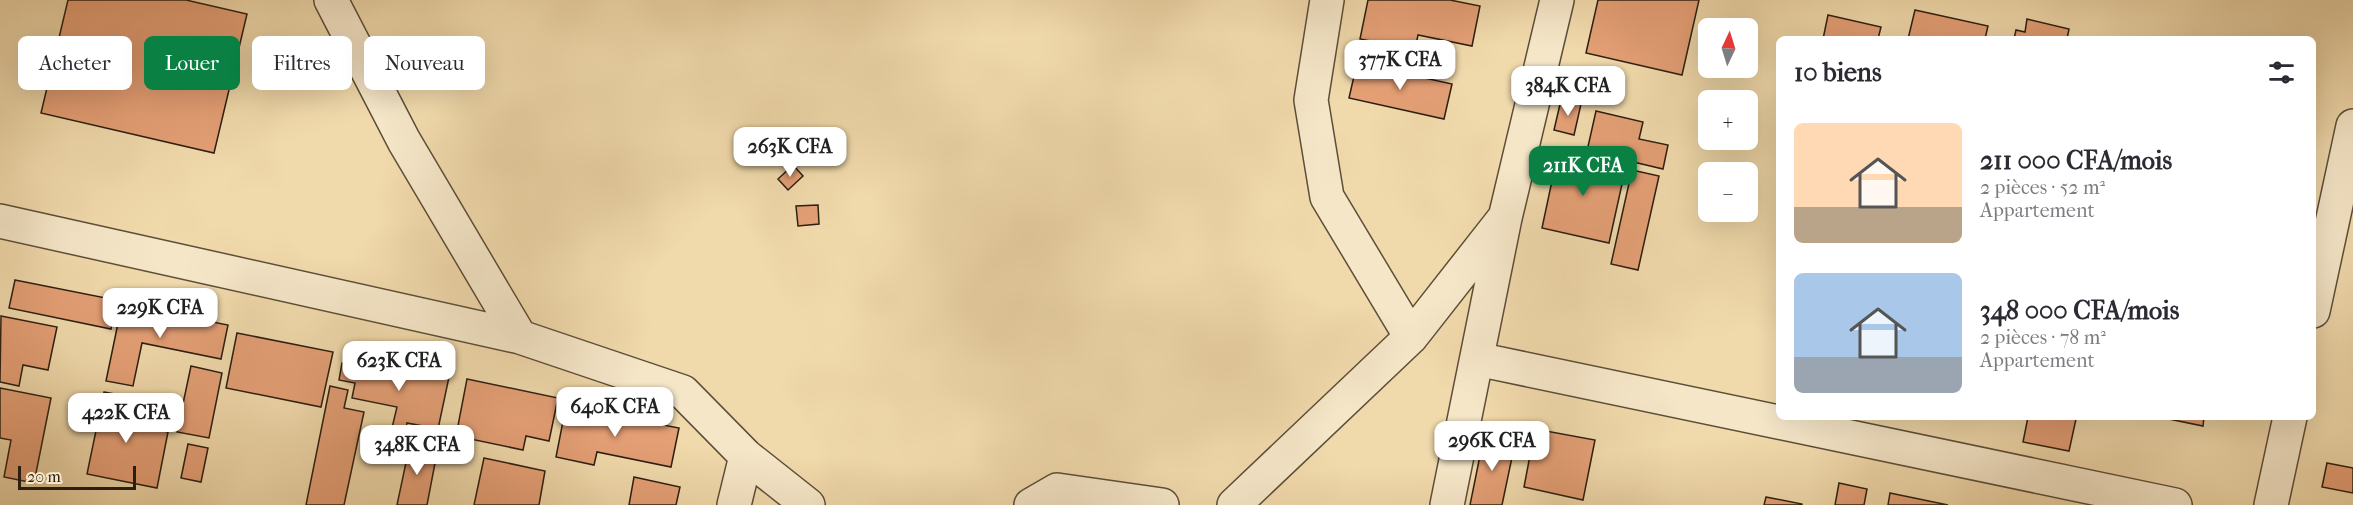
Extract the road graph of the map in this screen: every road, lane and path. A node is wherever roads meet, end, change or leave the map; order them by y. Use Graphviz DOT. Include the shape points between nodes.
graph roads {
  1 [pos="331,0"];
  2 [pos="1327,0"];
  3 [pos="1557,0"];
  4 [pos="2353,126"];
  5 [pos="1505,218"];
  6 [pos="0,221"];
  7 [pos="2316,297"];
  8 [pos="1411,337"];
  9 [pos="520,338"];
  10 [pos="1477,359"];
  11 [pos="2289,420"];
  12 [pos="746,456"];
  13 [pos="734,505"];
  14 [pos="808,505"];
  15 [pos="1031,505"];
  16 [pos="1162,505"];
  17 [pos="1234,505"];
  18 [pos="1448,505"];
  19 [pos="2175,505"];
  20 [pos="2271,505"];
  1 -- 9 [label="street" via="404,141"];
  2 -- 8 [label="street" via="1311,100 1327,197"];
  3 -- 5 [label="street"];
  4 -- 7 [label="street"];
  5 -- 8 [label="street"];
  5 -- 10 [label="street"];
  6 -- 9 [label="street"];
  8 -- 17 [label="street"];
  9 -- 12 [label="street" via="683,392"];
  10 -- 18 [label="street"];
  10 -- 19 [label="street"];
  11 -- 20 [label="street"];
  12 -- 13 [label="street"];
  12 -- 14 [label="street"];
  15 -- 16 [label="street" via="1058,490"];
}
